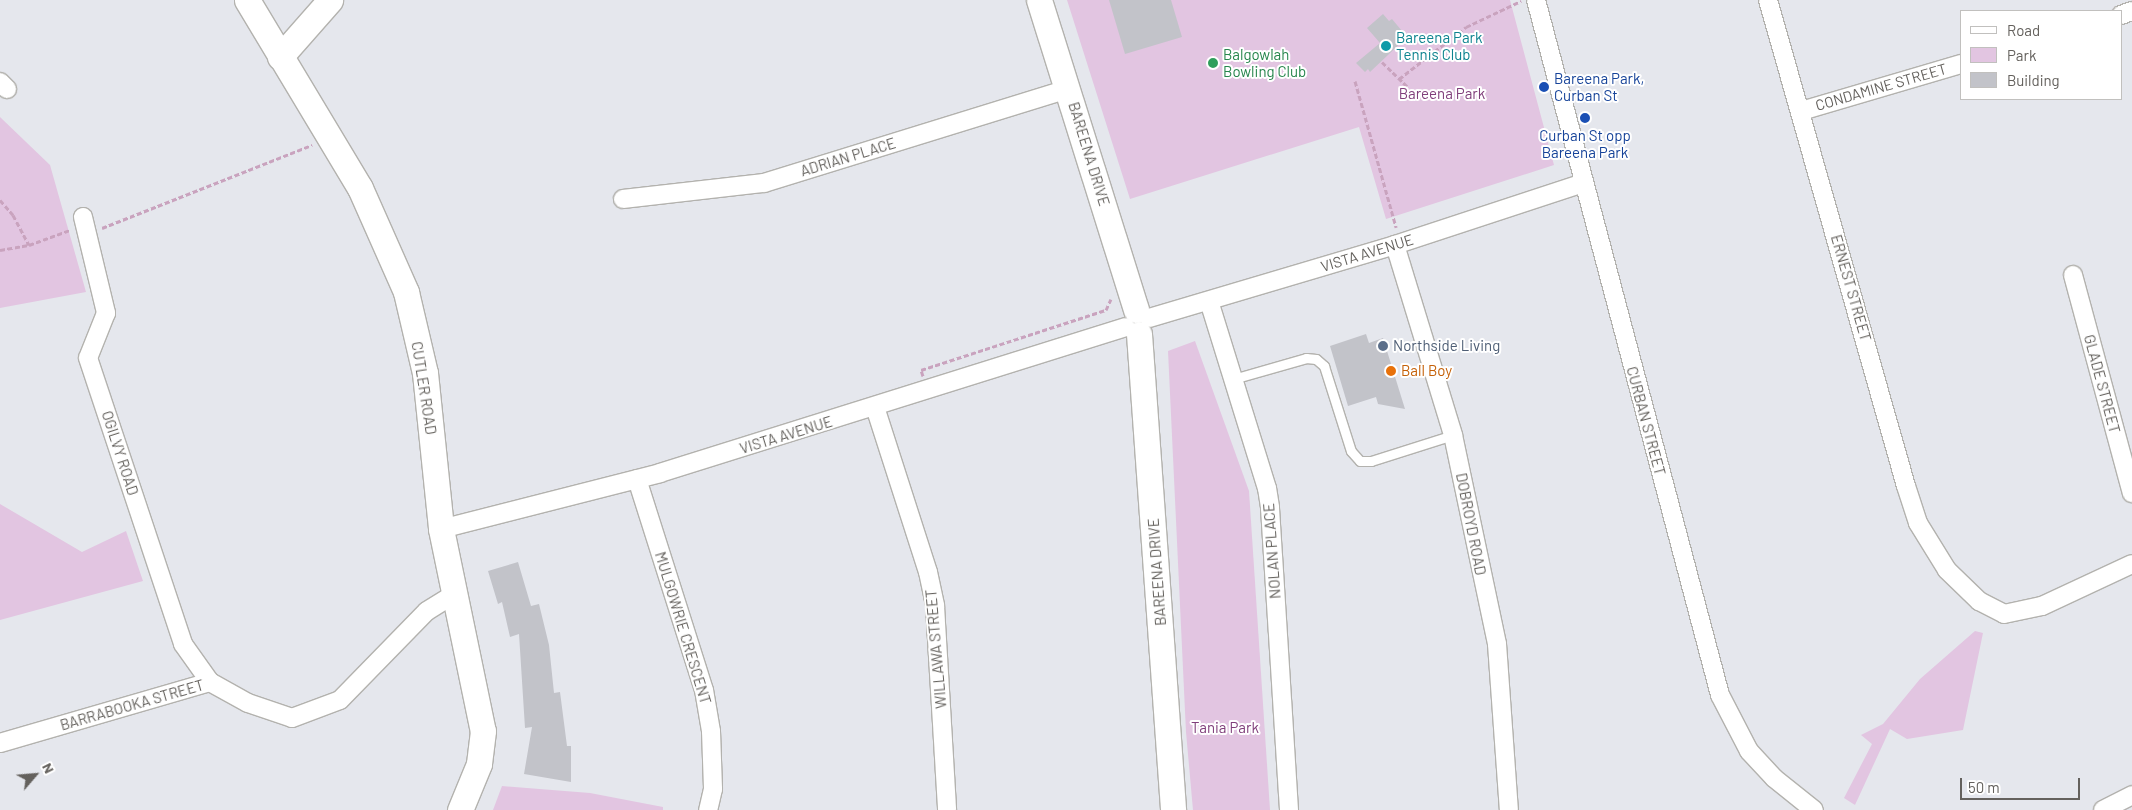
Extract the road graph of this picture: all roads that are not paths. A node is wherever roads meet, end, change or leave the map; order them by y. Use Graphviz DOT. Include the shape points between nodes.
graph roads {
  1 [pos="247,0"];
  2 [pos="330,0"];
  3 [pos="1039,0"];
  4 [pos="1536,0"];
  5 [pos="1768,0"];
  6 [pos="280,57"];
  7 [pos="1960,64"];
  8 [pos="1068,89"];
  9 [pos="1801,111"];
  10 [pos="1584,183"];
  11 [pos="622,198"];
  12 [pos="83,217"];
  13 [pos="1395,245"];
  14 [pos="2073,275"];
  15 [pos="1209,301"];
  16 [pos="1138,322"];
  17 [pos="1233,380"];
  18 [pos="875,407"];
  19 [pos="1453,434"];
  20 [pos="637,479"];
  21 [pos="2132,493"];
  22 [pos="441,529"];
  23 [pos="2132,564"];
  24 [pos="454,594"];
  25 [pos="210,682"];
  26 [pos="0,743"];
  27 [pos="2132,795"];
  28 [pos="460,810"];
  29 [pos="708,810"];
  30 [pos="947,810"];
  31 [pos="1173,810"];
  32 [pos="1289,810"];
  33 [pos="1509,810"];
  34 [pos="1814,810"];
  35 [pos="2103,810"];
  1 -- 6 [label="street, CUTLER ROAD"];
  2 -- 6 [label="street"];
  3 -- 8 [label="street, BAREENA DRIVE"];
  4 -- 10 [label="street, CURBAN STREET"];
  5 -- 9 [label="street, ERNEST STREET"];
  6 -- 22 [label="street, CUTLER ROAD" via="360,188 406,292 425,373"];
  7 -- 9 [label="street, CONDAMINE STREET"];
  8 -- 11 [label="street, ADRIAN PLACE" via="764,183"];
  8 -- 16 [label="street, BAREENA DRIVE"];
  9 -- 23 [label="street, ERNEST STREET" via="1906,486 1918,522 1947,570 1979,601 2004,614 2042,606"];
  10 -- 13 [label="street, VISTA AVENUE"];
  10 -- 34 [label="street, CURBAN STREET" via="1720,695 1749,751 1774,778"];
  12 -- 25 [label="street, OGILVY ROAD" via="106,313 88,358 183,644"];
  13 -- 15 [label="street, VISTA AVENUE"];
  13 -- 19 [label="street, DOBROYD ROAD"];
  14 -- 21 [label="street, GLADE STREET"];
  15 -- 16 [label="street, VISTA AVENUE"];
  15 -- 17 [label="street, NOLAN PLACE"];
  16 -- 18 [label="street, VISTA AVENUE"];
  16 -- 31 [label="street, BAREENA DRIVE"];
  17 -- 19 [label="lane" via="1306,358 1316,359 1324,366 1351,451 1360,461 1371,461"];
  17 -- 32 [label="street, NOLAN PLACE" via="1270,508"];
  18 -- 20 [label="street, VISTA AVENUE"];
  18 -- 30 [label="street, WILLAWA STREET" via="928,572 935,606"];
  19 -- 33 [label="street, DOBROYD ROAD" via="1497,644"];
  20 -- 22 [label="street, VISTA AVENUE"];
  20 -- 29 [label="street, MULGOWRIE CRESCENT" via="704,690 711,731 713,789"];
  22 -- 24 [label="street, CUTLER ROAD"];
  24 -- 25 [label="street, BARRABOOKA STREET" via="427,611 340,700 292,718 248,704"];
  24 -- 28 [label="street, CUTLER ROAD" via="482,731 479,764"];
  25 -- 26 [label="street, BARRABOOKA STREET"];
  27 -- 35 [label="street"];
}
